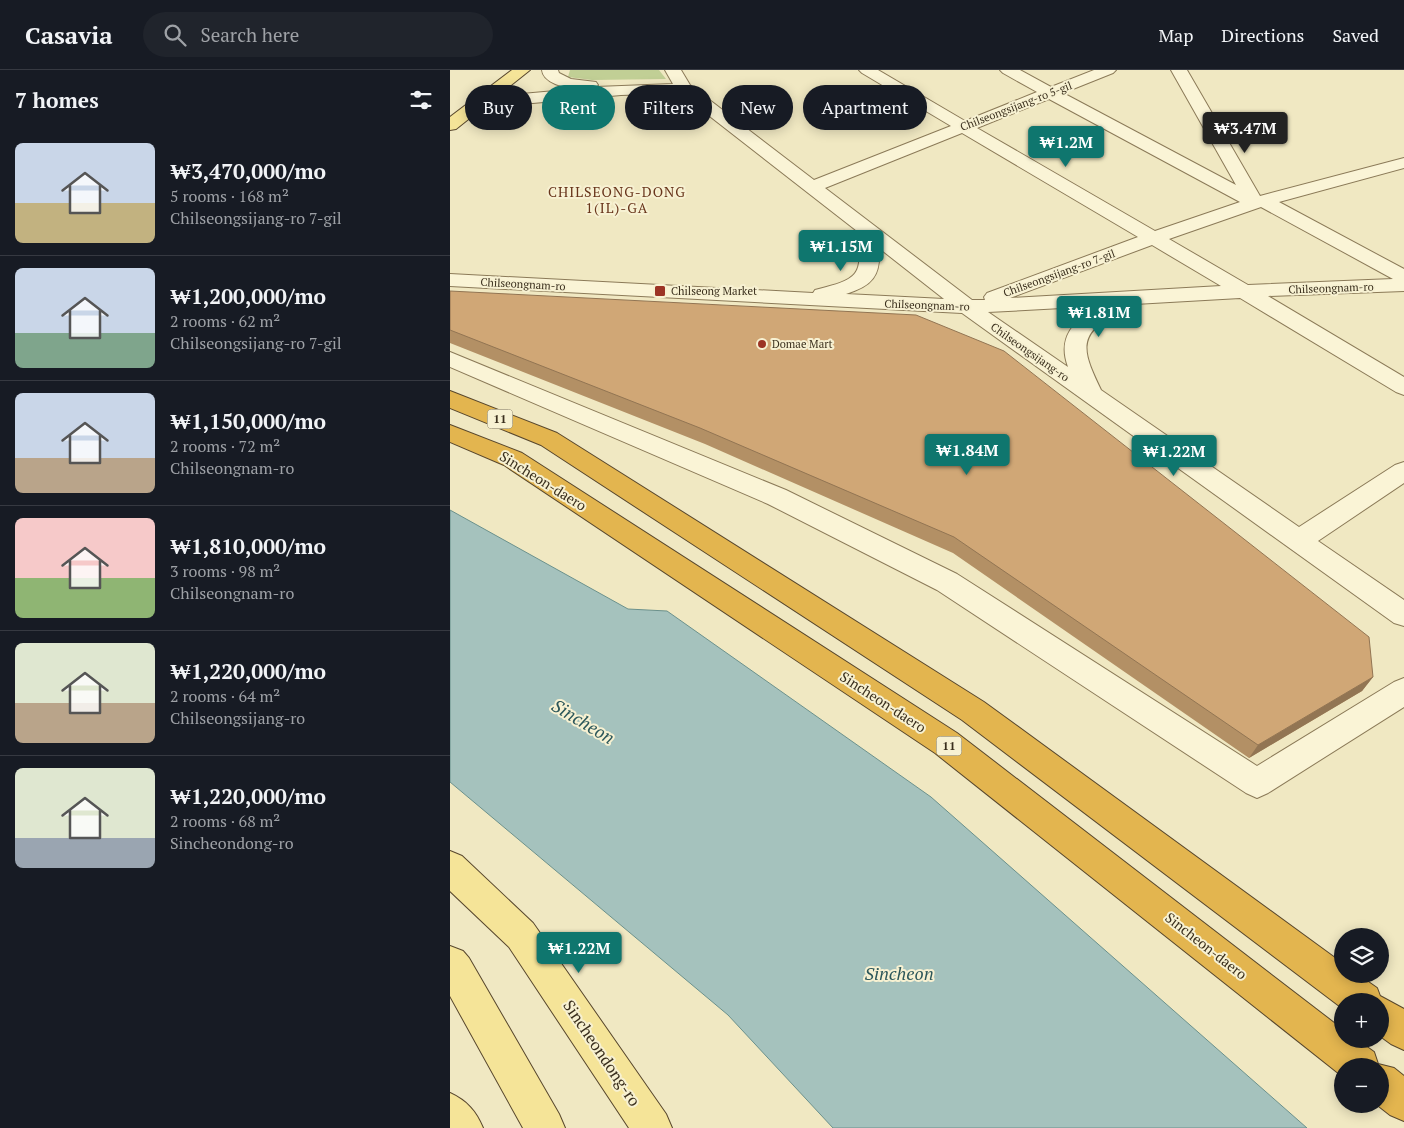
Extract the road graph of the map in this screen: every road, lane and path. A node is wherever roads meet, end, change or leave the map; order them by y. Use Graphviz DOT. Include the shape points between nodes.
graph roads {
  1 [pos="522,70"];
  2 [pos="550,70"];
  3 [pos="867,70"];
  4 [pos="1008,70"];
  5 [pos="1108,70"];
  6 [pos="1179,70"];
  7 [pos="679,75"];
  8 [pos="501,85"];
  9 [pos="1051,92"];
  10 [pos="532,98"];
  11 [pos="465,112"];
  12 [pos="450,125"];
  13 [pos="963,127"];
  14 [pos="1404,163"];
  15 [pos="811,187"];
  16 [pos="1259,202"];
  17 [pos="866,230"];
  18 [pos="1152,238"];
  19 [pos="1404,277"];
  20 [pos="450,280"];
  21 [pos="1404,285"];
  22 [pos="1247,291"];
  23 [pos="1142,297"];
  24 [pos="800,299"];
  25 [pos="966,307"];
  26 [pos="450,358"];
  27 [pos="1404,387"];
  28 [pos="1091,394"];
  29 [pos="450,399"];
  30 [pos="450,432"];
  31 [pos="1404,471"];
  32 [pos="1299,540"];
  33 [pos="1369,590"];
  34 [pos="1404,602"];
  35 [pos="1404,615"];
  36 [pos="1404,691"];
  37 [pos="450,868"];
  38 [pos="450,964"];
  39 [pos="1353,993"];
  40 [pos="1389,1020"];
  41 [pos="1404,1031"];
  42 [pos="1350,1058"];
  43 [pos="1389,1089"];
  44 [pos="1404,1101"];
  45 [pos="450,1113"];
  46 [pos="462,1128"];
  47 [pos="545,1128"];
  48 [pos="652,1128"];
  1 -- 8 [label="main road"];
  2 -- 7 [label="street, Chilseongsijang-ro" via="556,79 568,84 586,85 666,79"];
  3 -- 13 [label="street"];
  4 -- 9 [label="street"];
  5 -- 9 [label="street, Chilseongsijang-ro 5-gil"];
  6 -- 16 [label="street"];
  7 -- 10 [label="street" via="620,90"];
  7 -- 15 [label="street, Chilseongsijang-ro"];
  9 -- 13 [label="street, Chilseongsijang-ro 5-gil"];
  9 -- 16 [label="street"];
  11 -- 12 [label="main road"];
  13 -- 15 [label="street, Chilseongsijang-ro 5-gil"];
  13 -- 18 [label="street"];
  14 -- 16 [label="street, Chilseongsijang-ro 7-gil"];
  15 -- 17 [label="street, Chilseongsijang-ro"];
  16 -- 18 [label="street, Chilseongsijang-ro 7-gil"];
  16 -- 19 [label="street"];
  17 -- 24 [label="street" via="872,259 869,272 862,280 846,289"];
  17 -- 25 [label="street, Chilseongsijang-ro"];
  18 -- 22 [label="street"];
  18 -- 25 [label="street, Chilseongsijang-ro 7-gil"];
  20 -- 24 [label="street, Chilseongnam-ro"];
  21 -- 22 [label="street, Chilseongnam-ro"];
  22 -- 23 [label="street, Chilseongnam-ro"];
  22 -- 27 [label="street"];
  23 -- 25 [label="street, Chilseongnam-ro"];
  23 -- 28 [label="street" via="1106,311 1092,319 1080,332 1074,354"];
  24 -- 25 [label="street, Chilseongnam-ro"];
  25 -- 28 [label="street, Chilseongsijang-ro"];
  26 -- 36 [label="street" via="777,497 947,582 1257,783"];
  28 -- 32 [label="street, Chilseongsijang-ro"];
  29 -- 39 [label="highway, 11" via="549,439 973,710"];
  30 -- 42 [label="highway, Sincheon-daero / 11" via="513,459 946,744"];
  31 -- 32 [label="street"];
  32 -- 33 [label="street, Chilseongsijang-ro"];
  33 -- 34 [label="street"];
  33 -- 35 [label="street, Chilseongsijang-ro"];
  37 -- 48 [label="main road, Sincheondong-ro" via="522,935"];
  38 -- 47 [label="main road"];
  40 -- 41 [label="highway"];
  43 -- 44 [label="highway"];
  45 -- 46 [label="main road"];
}
